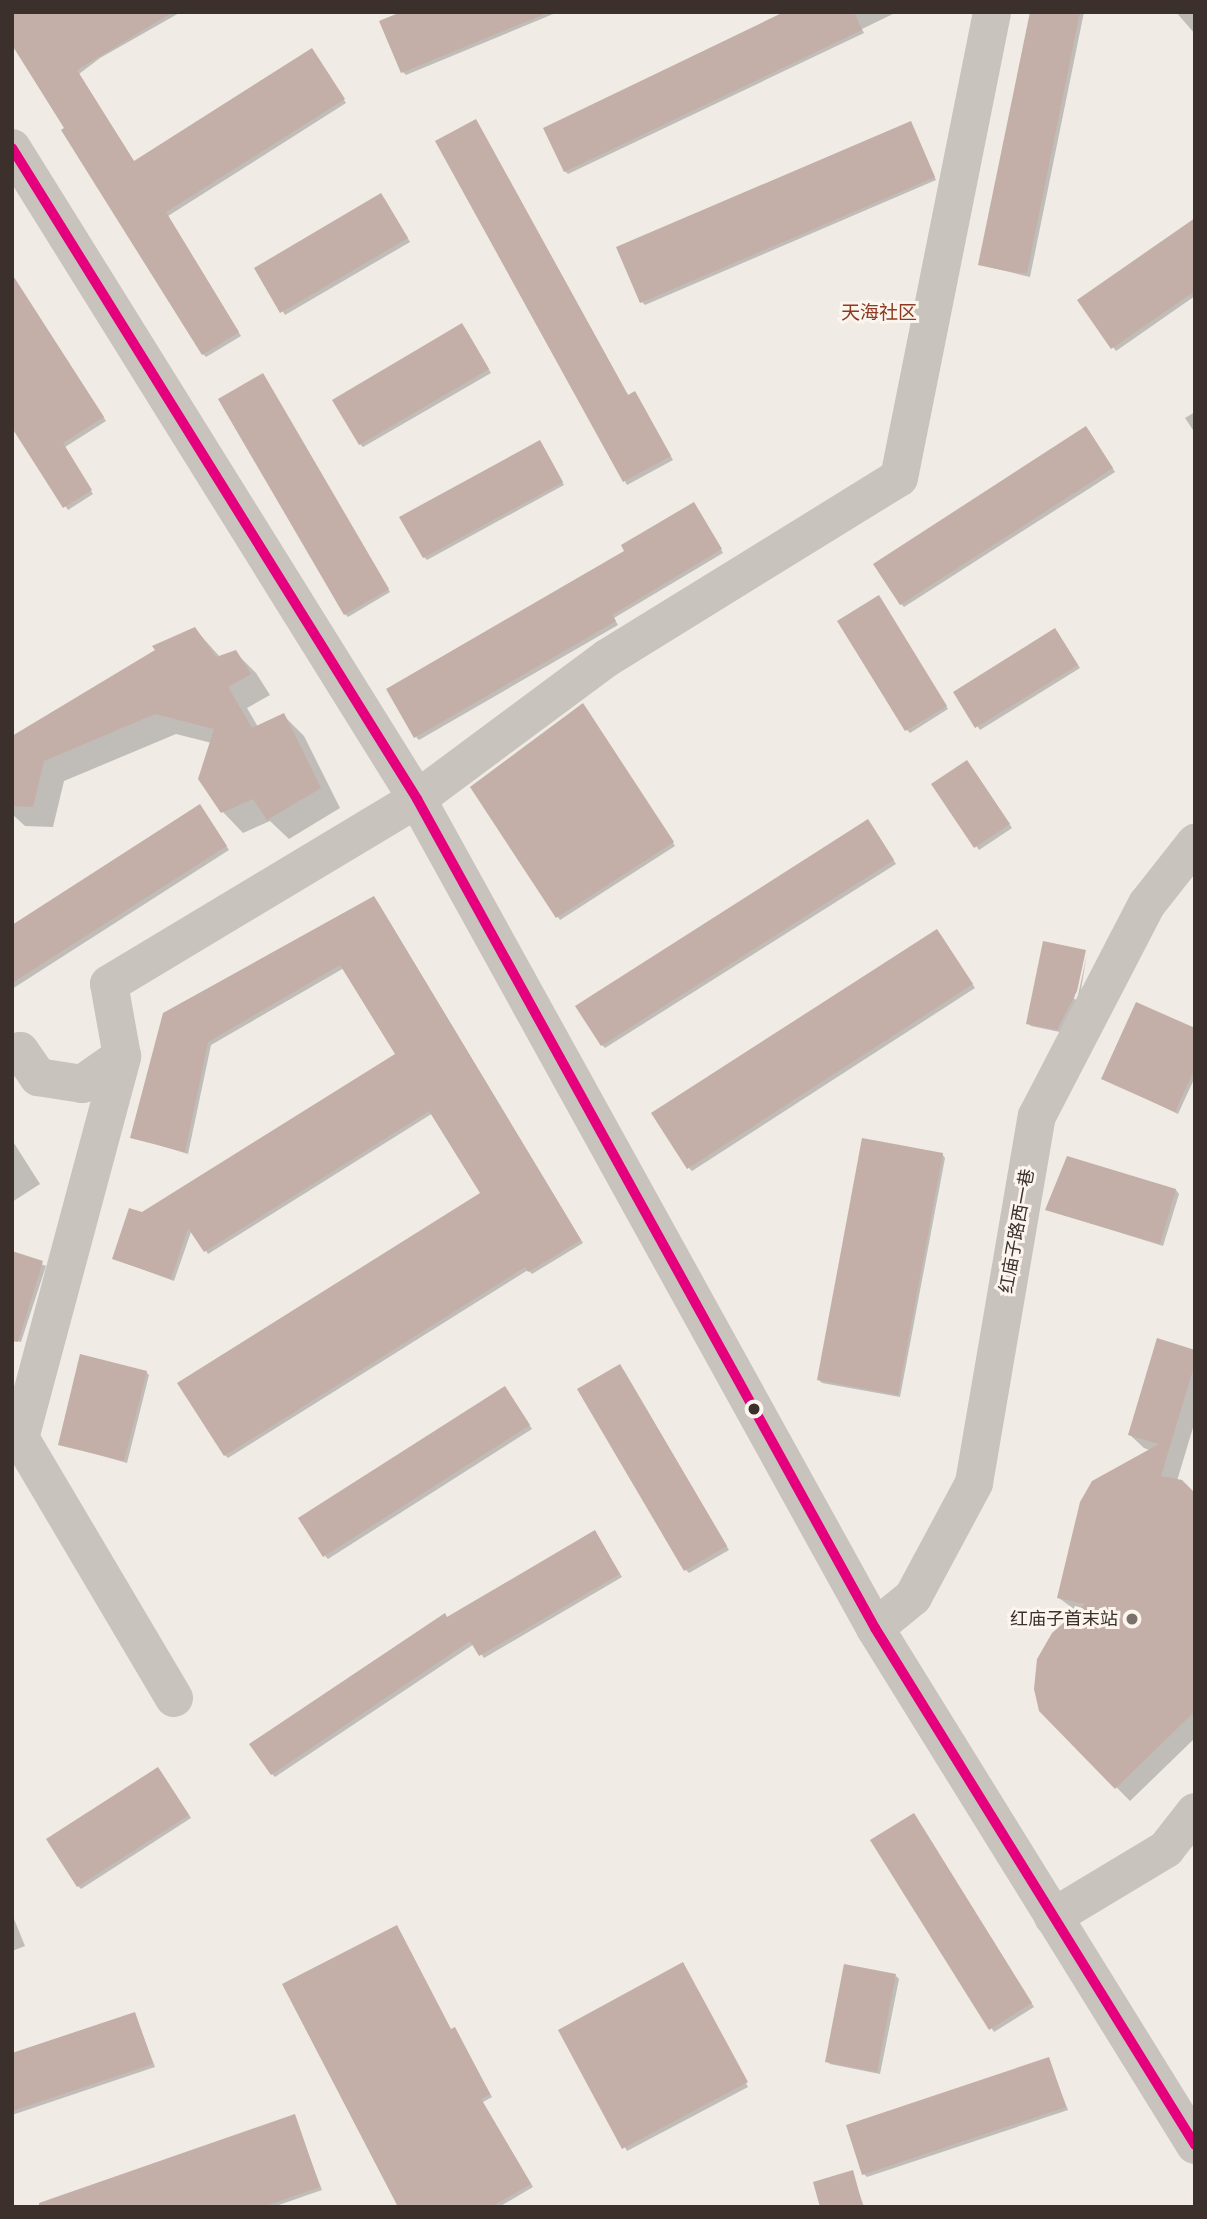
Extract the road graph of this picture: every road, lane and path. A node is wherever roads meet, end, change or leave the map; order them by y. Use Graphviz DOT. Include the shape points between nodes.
graph roads {
  1 [pos="992,12"];
  2 [pos="12,148"];
  3 [pos="417,799"];
  4 [pos="1195,843"];
  5 [pos="12,1055"];
  6 [pos="122,1056"];
  7 [pos="875,1628"];
  8 [pos="174,1698"];
  9 [pos="1195,1812"];
  10 [pos="1053,1917"];
  11 [pos="1195,2144"];
  1 -- 3 [label="street" via="899,478 607,658"];
  2 -- 3 [label="street"];
  3 -- 6 [label="street" via="109,984"];
  3 -- 7 [label="street"];
  4 -- 7 [label="street, 红庙子路西一巷" via="1147,904 1037,1116 974,1483 913,1597"];
  5 -- 6 [label="street" via="20,1051 38,1077 82,1084"];
  6 -- 8 [label="street" via="20,1438"];
  7 -- 10 [label="street"];
  9 -- 10 [label="street" via="1166,1849"];
  10 -- 11 [label="street"];
}
